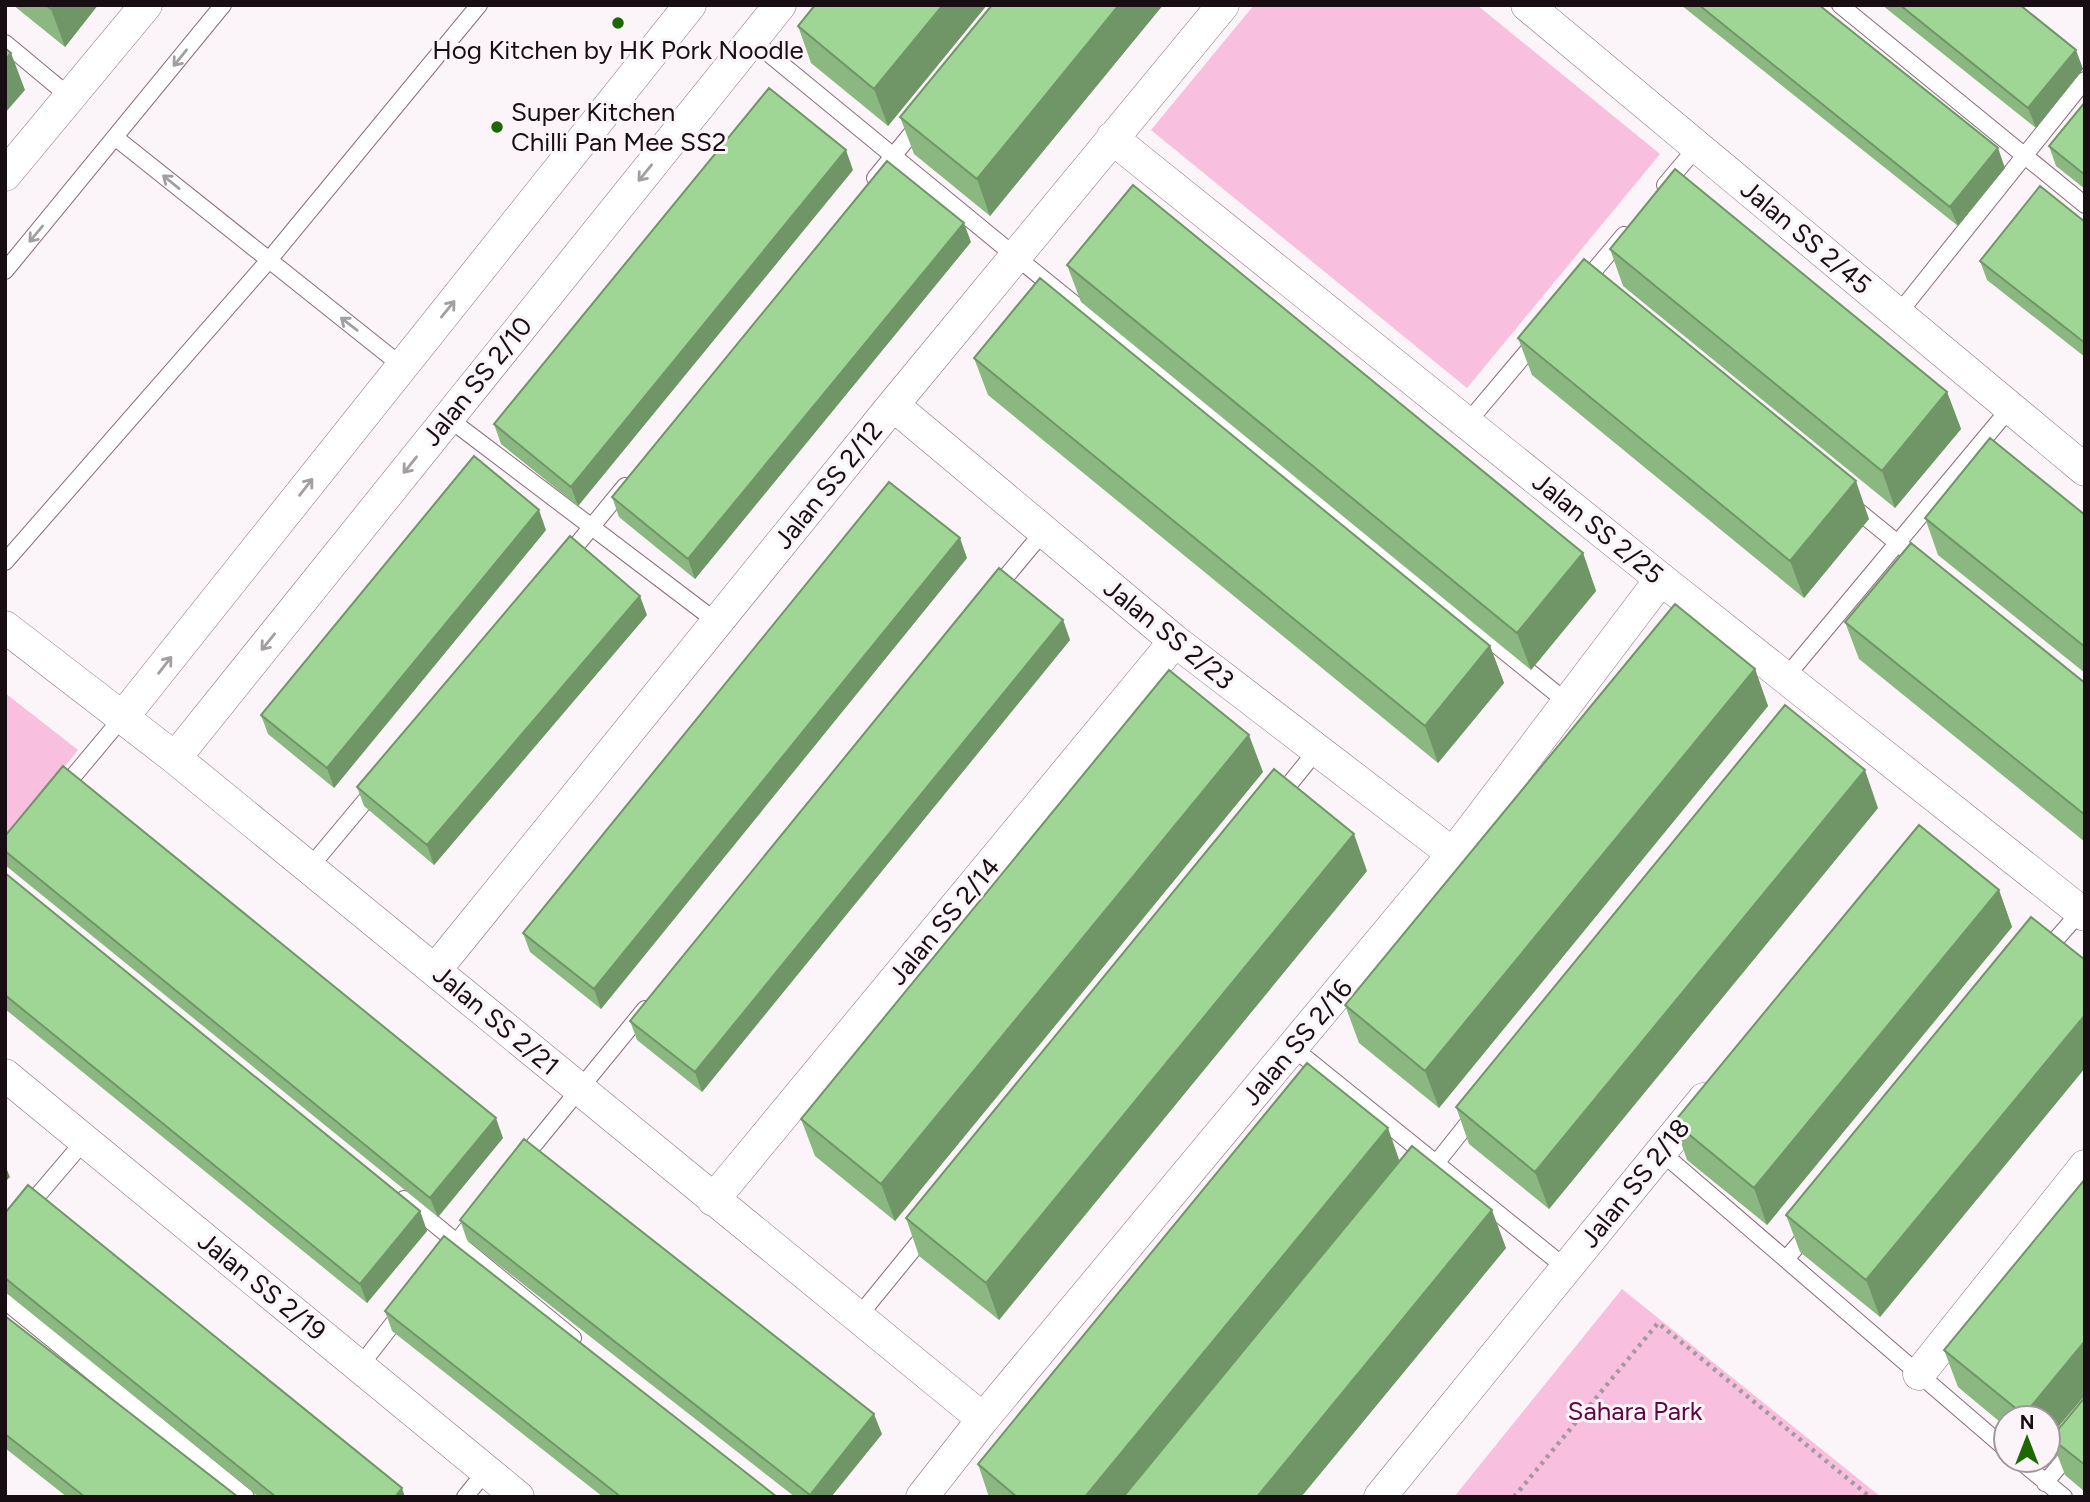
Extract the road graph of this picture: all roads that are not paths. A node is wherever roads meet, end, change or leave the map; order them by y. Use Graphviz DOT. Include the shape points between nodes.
graph roads {
  1 [pos="146,5"];
  2 [pos="223,5"];
  3 [pos="480,5"];
  4 [pos="690,5"];
  5 [pos="780,5"];
  6 [pos="1223,5"];
  7 [pos="1840,5"];
  8 [pos="1537,8"];
  9 [pos="752,40"];
  10 [pos="5,43"];
  11 [pos="2085,80"];
  12 [pos="70,96"];
  13 [pos="928,113"];
  14 [pos="116,138"];
  15 [pos="1112,138"];
  16 [pos="1697,147"];
  17 [pos="893,156"];
  18 [pos="2024,156"];
  19 [pos="5,175"];
  20 [pos="867,187"];
  21 [pos="1653,200"];
  22 [pos="2085,205"];
  23 [pos="1635,222"];
  24 [pos="1015,256"];
  25 [pos="269,260"];
  26 [pos="5,271"];
  27 [pos="1582,292"];
  28 [pos="1898,314"];
  29 [pos="1546,328"];
  30 [pos="402,366"];
  31 [pos="893,405"];
  32 [pos="2010,408"];
  33 [pos="447,418"];
  34 [pos="1467,423"];
  35 [pos="2085,470"];
  36 [pos="635,474"];
  37 [pos="1835,492"];
  38 [pos="592,527"];
  39 [pos="1044,531"];
  40 [pos="1898,543"];
  41 [pos="5,562"];
  42 [pos="556,570"];
  43 [pos="1939,577"];
  44 [pos="1661,579"];
  45 [pos="982,606"];
  46 [pos="717,622"];
  47 [pos="5,626"];
  48 [pos="1175,641"];
  49 [pos="1797,693"];
  50 [pos="1568,703"];
  51 [pos="122,718"];
  52 [pos="1317,750"];
  53 [pos="175,758"];
  54 [pos="389,772"];
  55 [pos="50,804"];
  56 [pos="1265,815"];
  57 [pos="1453,854"];
  58 [pos="310,867"];
  59 [pos="2082,913"];
  60 [pos="2035,964"];
  61 [pos="436,970"];
  62 [pos="659,992"];
  63 [pos="1292,1047"];
  64 [pos="5,1075"];
  65 [pos="1723,1076"];
  66 [pos="579,1088"];
  67 [pos="1489,1098"];
  68 [pos="85,1140"];
  69 [pos="1661,1152"];
  70 [pos="1437,1163"];
  71 [pos="2085,1166"];
  72 [pos="514,1171"];
  73 [pos="392,1190"];
  74 [pos="1411,1195"];
  75 [pos="713,1200"];
  76 [pos="489,1201"];
  77 [pos="1821,1217"];
  78 [pos="936,1221"];
  79 [pos="5,1234"];
  80 [pos="457,1242"];
  81 [pos="1786,1259"];
  82 [pos="1566,1268"];
  83 [pos="432,1273"];
  84 [pos="5,1301"];
  85 [pos="408,1304"];
  86 [pos="858,1317"];
  87 [pos="585,1348"];
  88 [pos="360,1366"];
  89 [pos="1919,1374"];
  90 [pos="983,1419"];
  91 [pos="2085,1435"];
  92 [pos="1992,1437"];
  93 [pos="486,1471"];
  94 [pos="2036,1474"];
  95 [pos="2045,1482"];
  96 [pos="932,1493"];
  97 [pos="246,1497"];
  98 [pos="465,1497"];
  99 [pos="518,1497"];
  100 [pos="1380,1497"];
  101 [pos="2064,1497"];
  1 -- 12 [label="street"];
  2 -- 14 [label="lane, one-way"];
  3 -- 25 [label="lane"];
  30 -- 4 [label="street, one-way"];
  5 -- 9 [label="street, Jalan SS 2/10"];
  6 -- 15 [label="street, Jalan SS 2/12"];
  7 -- 18 [label="lane"];
  8 -- 16 [label="street, Jalan SS 2/45"];
  9 -- 17 [label="lane"];
  9 -- 33 [label="street, Jalan SS 2/10, one-way"];
  10 -- 12 [label="lane"];
  11 -- 18 [label="lane"];
  12 -- 19 [label="street"];
  13 -- 17 [label="lane"];
  25 -- 14 [label="lane, one-way"];
  14 -- 26 [label="lane, one-way"];
  15 -- 24 [label="street, Jalan SS 2/12"];
  15 -- 34 [label="street, Jalan SS 2/25"];
  16 -- 21 [label="lane"];
  16 -- 28 [label="street, Jalan SS 2/45"];
  17 -- 20 [label="lane"];
  17 -- 24 [label="lane"];
  18 -- 22 [label="lane"];
  18 -- 28 [label="lane"];
  23 -- 27 [label="lane"];
  24 -- 31 [label="street, Jalan SS 2/12"];
  24 -- 50 [label="lane"];
  30 -- 25 [label="lane, one-way"];
  25 -- 41 [label="lane"];
  28 -- 32 [label="street, Jalan SS 2/45"];
  29 -- 34 [label="lane"];
  51 -- 30 [label="street, one-way"];
  31 -- 39 [label="street, Jalan SS 2/23"];
  31 -- 46 [label="street, Jalan SS 2/12"];
  32 -- 35 [label="street, Jalan SS 2/45"];
  32 -- 40 [label="lane"];
  33 -- 38 [label="lane"];
  33 -- 53 [label="street, Jalan SS 2/10, one-way"];
  34 -- 44 [label="street, Jalan SS 2/25"];
  36 -- 38 [label="lane"];
  37 -- 40 [label="lane"];
  38 -- 42 [label="lane"];
  38 -- 46 [label="lane"];
  39 -- 45 [label="lane"];
  39 -- 48 [label="street, Jalan SS 2/23"];
  40 -- 43 [label="lane"];
  40 -- 49 [label="lane"];
  44 -- 49 [label="street, Jalan SS 2/25"];
  44 -- 50 [label="street, Jalan SS 2/16"];
  46 -- 61 [label="street, Jalan SS 2/12"];
  47 -- 51 [label="street, Jalan SS 2/21"];
  48 -- 52 [label="street, Jalan SS 2/23"];
  48 -- 75 [label="street, Jalan SS 2/14"];
  49 -- 59 [label="street, Jalan SS 2/25" via="1934,815"];
  50 -- 57 [label="street, Jalan SS 2/16"];
  51 -- 53 [label="street, Jalan SS 2/21"];
  51 -- 55 [label="lane"];
  52 -- 56 [label="lane"];
  52 -- 57 [label="street, Jalan SS 2/23"];
  53 -- 58 [label="street, Jalan SS 2/21"];
  54 -- 58 [label="lane"];
  57 -- 63 [label="street, Jalan SS 2/16"];
  58 -- 61 [label="street, Jalan SS 2/21"];
  59 -- 60 [label="lane"];
  61 -- 66 [label="street, Jalan SS 2/21"];
  62 -- 66 [label="lane"];
  63 -- 70 [label="lane"];
  63 -- 90 [label="street, Jalan SS 2/16"];
  64 -- 68 [label="street, Jalan SS 2/19"];
  65 -- 69 [label="street, Jalan SS 2/18"];
  66 -- 72 [label="lane"];
  66 -- 75 [label="street, Jalan SS 2/21"];
  67 -- 70 [label="lane"];
  68 -- 79 [label="lane"];
  68 -- 88 [label="street, Jalan SS 2/19"];
  69 -- 81 [label="lane"];
  69 -- 82 [label="street, Jalan SS 2/18"];
  70 -- 74 [label="lane"];
  70 -- 82 [label="lane"];
  71 -- 89 [label="street"];
  73 -- 80 [label="lane"];
  75 -- 86 [label="street, Jalan SS 2/21"];
  76 -- 80 [label="lane"];
  77 -- 81 [label="lane"];
  78 -- 86 [label="lane"];
  80 -- 83 [label="lane"];
  80 -- 87 [label="lane"];
  81 -- 89 [label="lane"];
  82 -- 100 [label="street, Jalan SS 2/18"];
  84 -- 97 [label="lane"];
  85 -- 88 [label="lane"];
  86 -- 90 [label="street, Jalan SS 2/21"];
  88 -- 93 [label="street, Jalan SS 2/19"];
  89 -- 92 [label="lane"];
  90 -- 96 [label="street, Jalan SS 2/16"];
  91 -- 95 [label="lane"];
  93 -- 98 [label="lane"];
  93 -- 99 [label="street, Jalan SS 2/19"];
  94 -- 95 [label="lane"];
  95 -- 101 [label="lane"];
}
